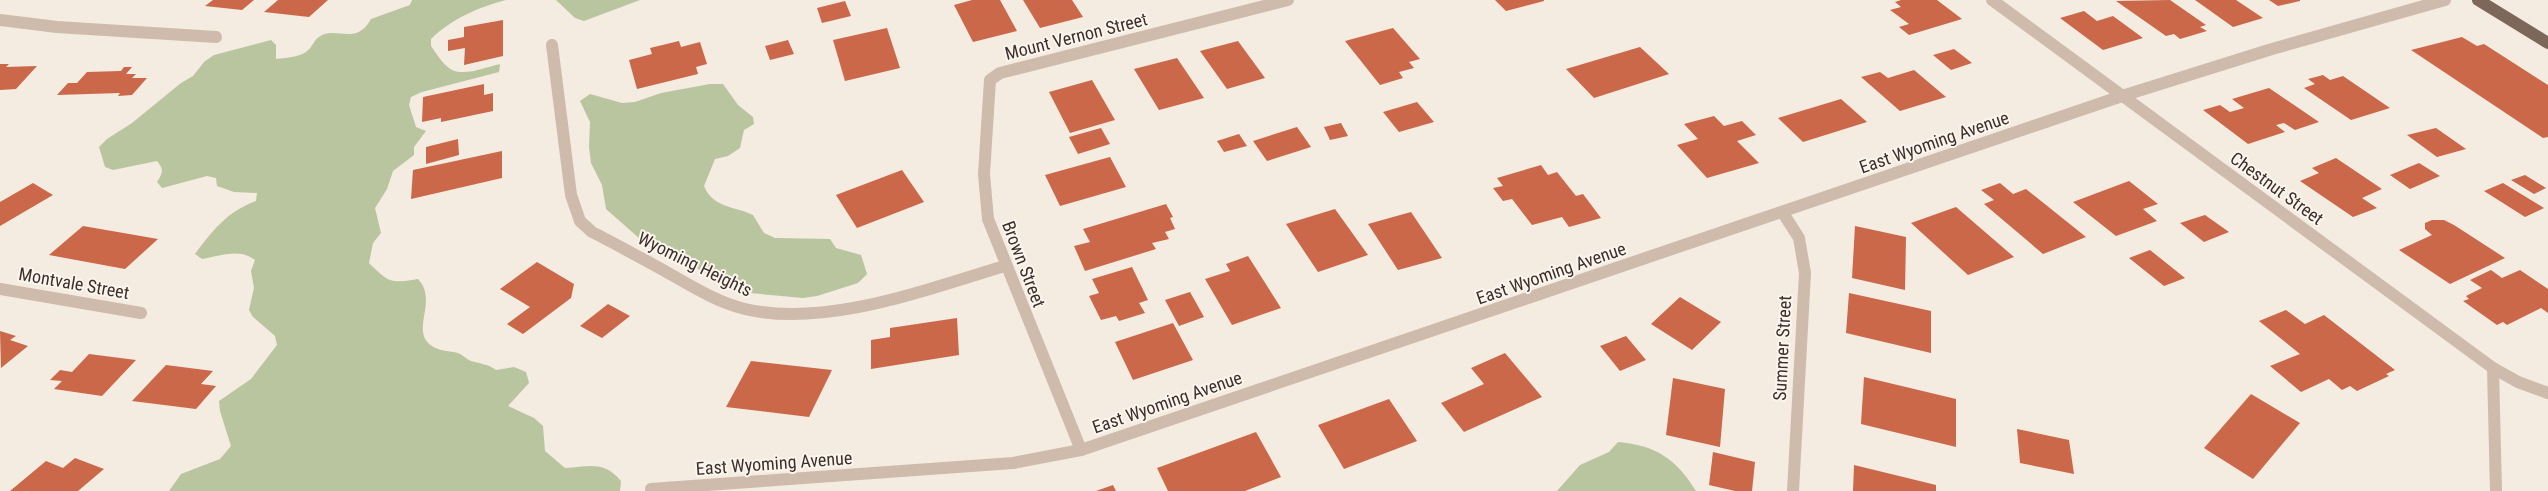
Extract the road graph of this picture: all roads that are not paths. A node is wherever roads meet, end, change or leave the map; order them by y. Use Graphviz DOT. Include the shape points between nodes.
graph roads {
  1 [pos="1288,0"];
  2 [pos="1992,0"];
  3 [pos="2445,0"];
  4 [pos="2478,0"];
  5 [pos="1273,2"];
  6 [pos="0,20"];
  7 [pos="216,37"];
  8 [pos="2548,43"];
  9 [pos="552,45"];
  10 [pos="990,80"];
  11 [pos="2122,96"];
  12 [pos="1783,213"];
  13 [pos="1005,266"];
  14 [pos="0,289"];
  15 [pos="141,313"];
  16 [pos="2493,368"];
  17 [pos="2548,393"];
  18 [pos="1081,450"];
  19 [pos="652,489"];
  20 [pos="1793,491"];
  21 [pos="2496,491"];
  1 -- 5 [label="street, Mount Vernon Street"];
  2 -- 11 [label="street, Chestnut Street"];
  3 -- 11 [label="street, East Wyoming Avenue"];
  4 -- 8 [label="main road"];
  5 -- 10 [label="street, Mount Vernon Street" via="1000,73"];
  6 -- 7 [label="street" via="57,27"];
  9 -- 13 [label="street, Wyoming Heights" via="571,195 580,221 592,232 706,293 748,310 798,316 882,300"];
  10 -- 13 [label="street, Brown Street" via="985,196 988,219"];
  11 -- 12 [label="street, East Wyoming Avenue"];
  11 -- 16 [label="street, Chestnut Street"];
  12 -- 18 [label="street, East Wyoming Avenue"];
  12 -- 20 [label="street, Summer Street" via="1799,238 1805,273"];
  13 -- 18 [label="street, Brown Street"];
  14 -- 15 [label="street, Montvale Street"];
  16 -- 17 [label="street, Chestnut Street"];
  16 -- 21 [label="street"];
  18 -- 19 [label="street, East Wyoming Avenue" via="1013,463"];
}
